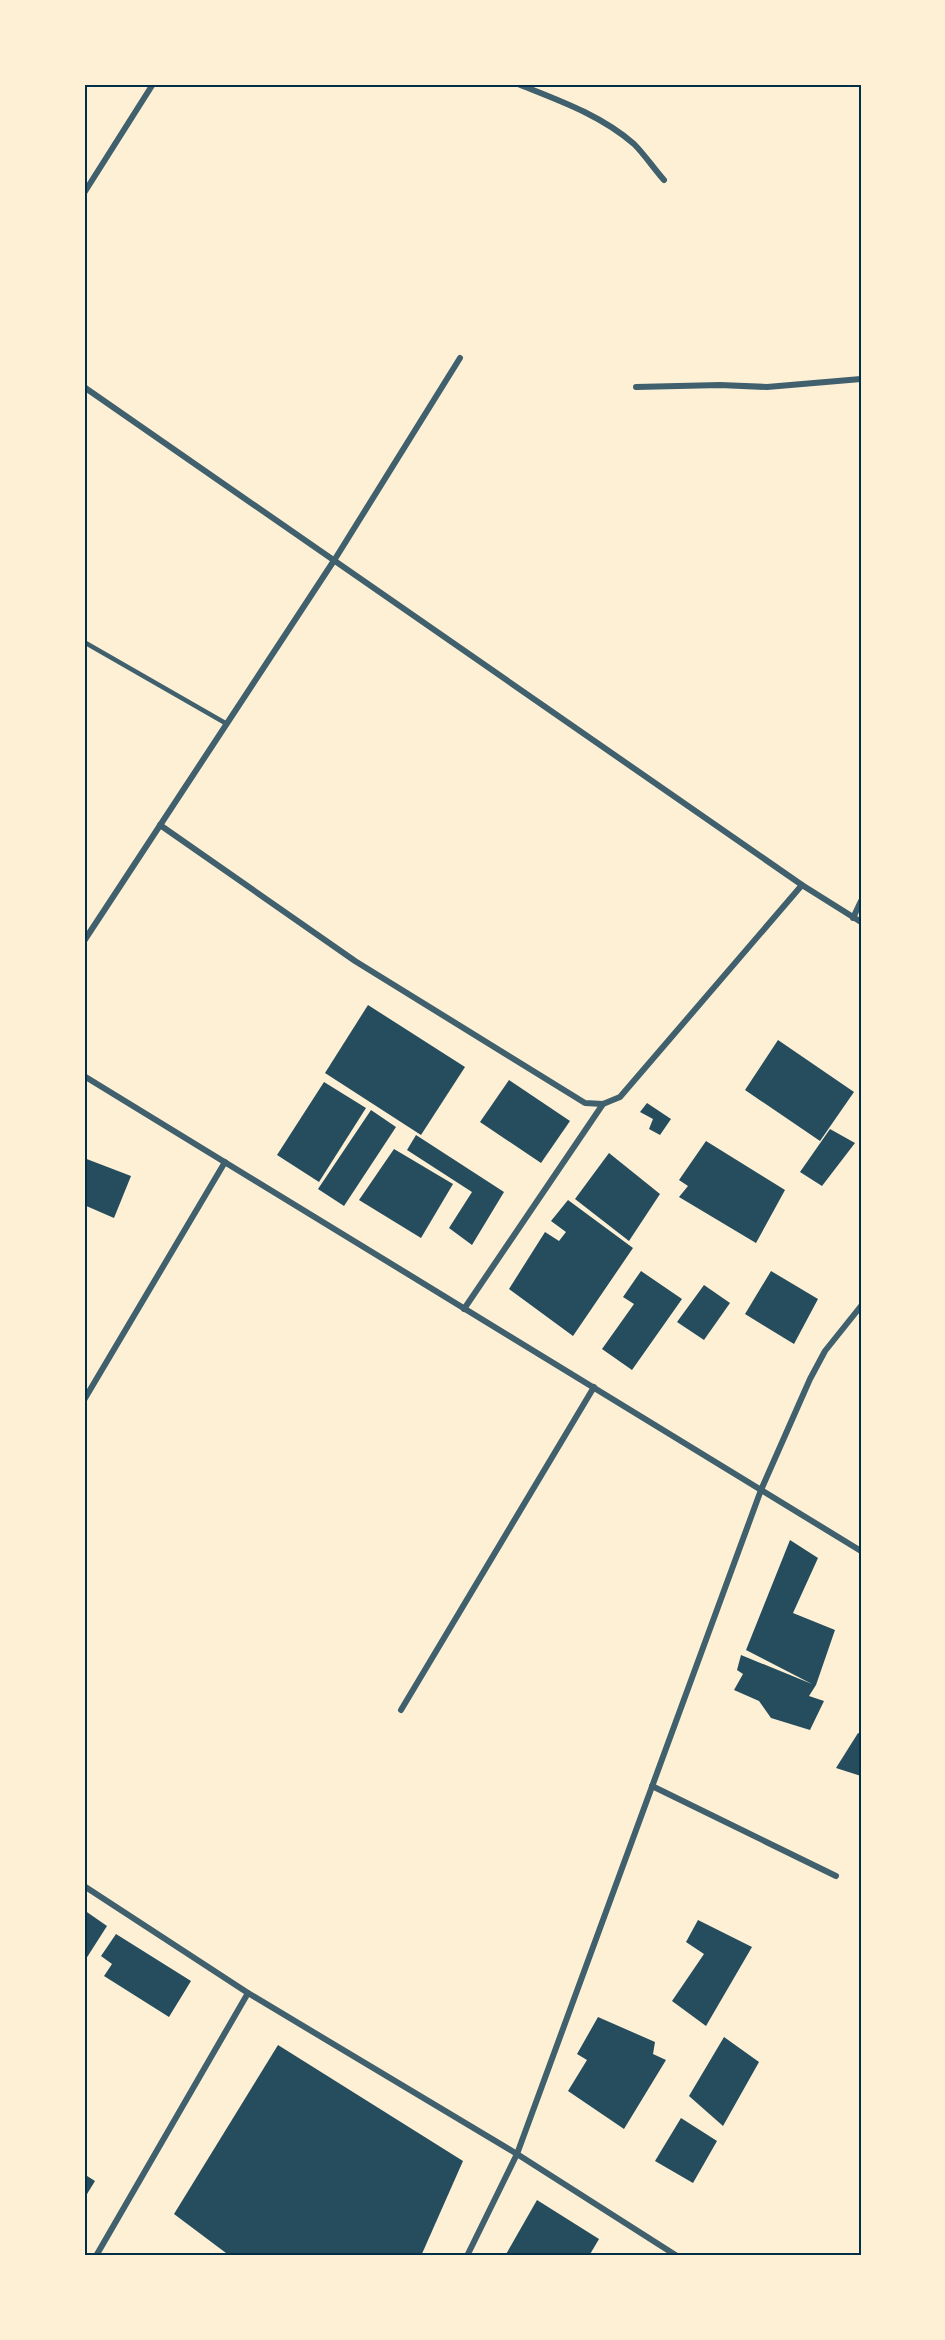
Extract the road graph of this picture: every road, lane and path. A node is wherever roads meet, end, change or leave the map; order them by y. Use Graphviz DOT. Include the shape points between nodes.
graph roads {
  1 [pos="153,84"];
  2 [pos="518,84"];
  3 [pos="664,180"];
  4 [pos="84,192"];
  5 [pos="460,357"];
  6 [pos="861,379"];
  7 [pos="84,387"];
  8 [pos="636,387"];
  9 [pos="335,559"];
  10 [pos="84,642"];
  11 [pos="227,724"];
  12 [pos="160,825"];
  13 [pos="802,885"];
  14 [pos="861,901"];
  15 [pos="853,918"];
  16 [pos="861,922"];
  17 [pos="84,941"];
  18 [pos="84,1076"];
  19 [pos="603,1104"];
  20 [pos="225,1162"];
  21 [pos="861,1306"];
  22 [pos="464,1308"];
  23 [pos="594,1388"];
  24 [pos="84,1400"];
  25 [pos="761,1490"];
  26 [pos="861,1551"];
  27 [pos="401,1710"];
  28 [pos="652,1786"];
  29 [pos="836,1876"];
  30 [pos="84,1886"];
  31 [pos="248,1993"];
  32 [pos="517,2154"];
  33 [pos="96,2256"];
  34 [pos="467,2256"];
  35 [pos="677,2256"];
  1 -- 4 [label="street"];
  2 -- 3 [label="street" via="610,126 635,145"];
  5 -- 9 [label="street"];
  6 -- 8 [label="street" via="767,387"];
  7 -- 9 [label="street"];
  9 -- 11 [label="street"];
  9 -- 13 [label="street"];
  10 -- 11 [label="lane"];
  11 -- 12 [label="street"];
  12 -- 17 [label="street"];
  12 -- 19 [label="street" via="355,962 585,1103"];
  13 -- 15 [label="street"];
  13 -- 19 [label="street" via="620,1097"];
  14 -- 15 [label="street"];
  15 -- 16 [label="street"];
  18 -- 20 [label="street"];
  19 -- 22 [label="street"];
  20 -- 22 [label="street"];
  20 -- 24 [label="street"];
  21 -- 25 [label="street" via="825,1351"];
  22 -- 23 [label="street"];
  23 -- 25 [label="street"];
  23 -- 27 [label="street"];
  25 -- 26 [label="street"];
  25 -- 28 [label="street"];
  28 -- 29 [label="street"];
  28 -- 32 [label="street"];
  30 -- 31 [label="street"];
  31 -- 32 [label="street"];
  31 -- 33 [label="street"];
  32 -- 34 [label="street"];
  32 -- 35 [label="street"];
}
